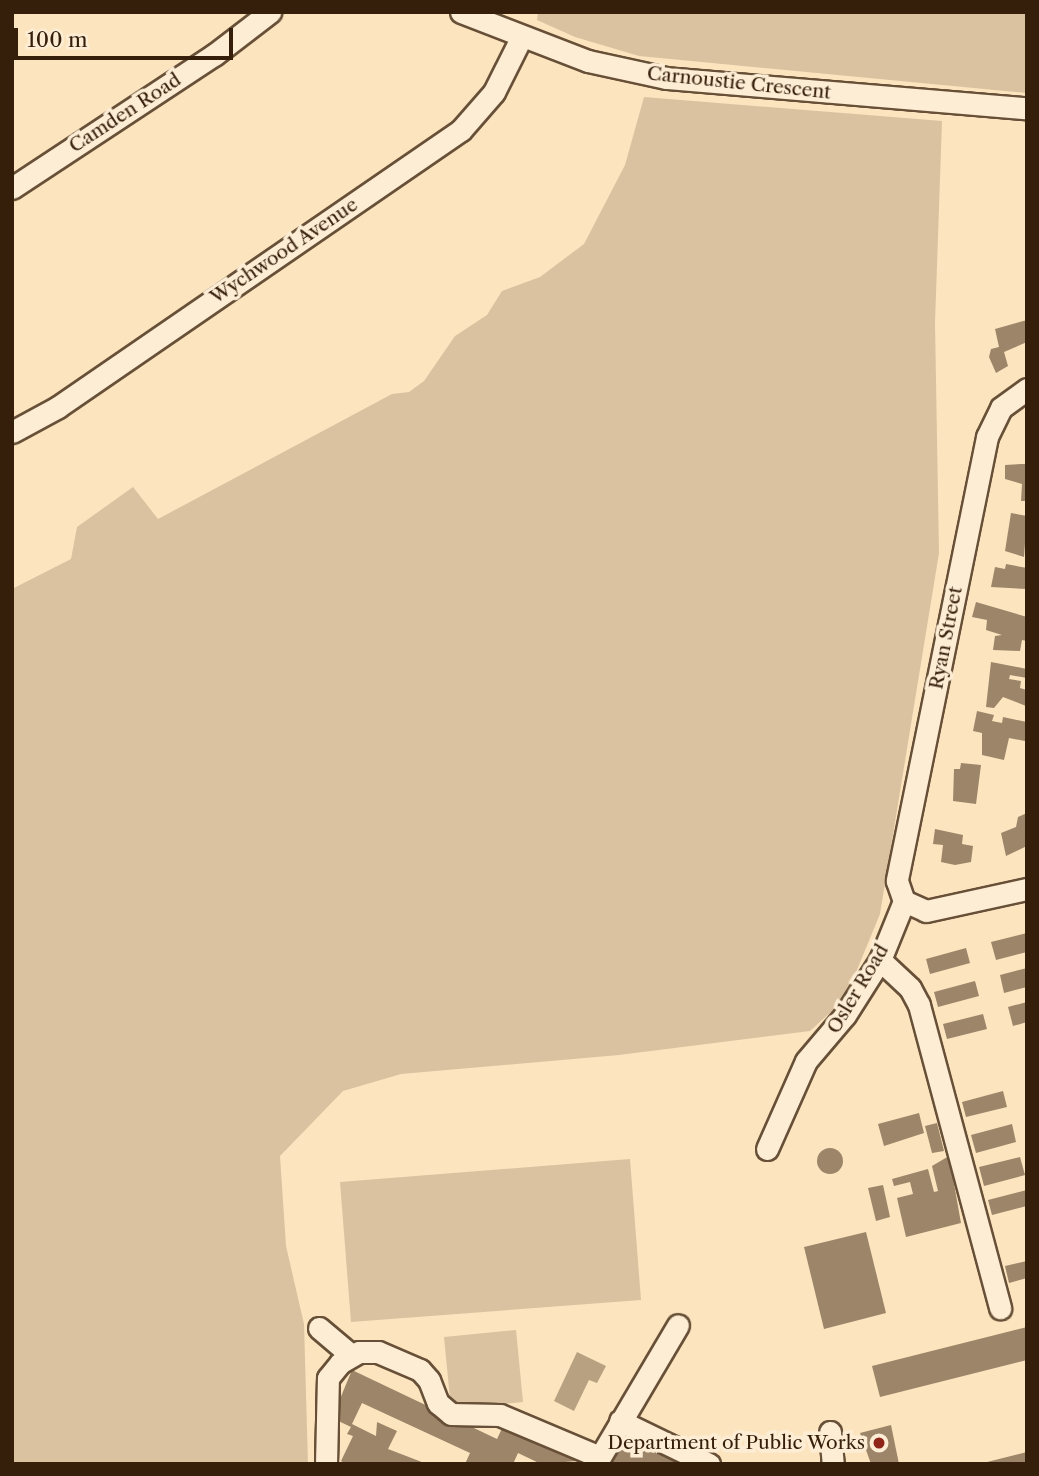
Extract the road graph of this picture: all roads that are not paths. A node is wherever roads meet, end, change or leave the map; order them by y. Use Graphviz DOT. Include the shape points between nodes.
graph roads {
  1 [pos="270,12"];
  2 [pos="461,12"];
  3 [pos="521,38"];
  4 [pos="1027,108"];
  5 [pos="12,188"];
  6 [pos="1027,389"];
  7 [pos="12,432"];
  8 [pos="1027,888"];
  9 [pos="904,901"];
  10 [pos="880,960"];
  11 [pos="767,1149"];
  12 [pos="1000,1308"];
  13 [pos="678,1325"];
  14 [pos="319,1328"];
  15 [pos="351,1355"];
  16 [pos="620,1421"];
  17 [pos="830,1432"];
  18 [pos="326,1464"];
  19 [pos="709,1464"];
  20 [pos="833,1464"];
  1 -- 5 [label="street, Camden Road" via="214,55"];
  2 -- 3 [label="street, Carnoustie Crescent"];
  3 -- 4 [label="street, Carnoustie Crescent" via="588,61 666,78"];
  3 -- 7 [label="street, Wychwood Avenue" via="495,92 461,130 58,407"];
  6 -- 9 [label="street, Ryan Street" via="1001,408 987,437 897,881"];
  8 -- 9 [label="street" via="937,911 916,909"];
  9 -- 10 [label="street, Osler Road"];
  10 -- 11 [label="street, Osler Road" via="838,1024 806,1061"];
  10 -- 12 [label="street" via="916,996"];
  13 -- 16 [label="street"];
  14 -- 15 [label="street"];
  15 -- 16 [label="street" via="378,1352 408,1363 429,1380 438,1403 451,1414 500,1415 594,1458 603,1453"];
  15 -- 18 [label="street" via="328,1378"];
  16 -- 19 [label="street"];
  17 -- 20 [label="street"];
}
